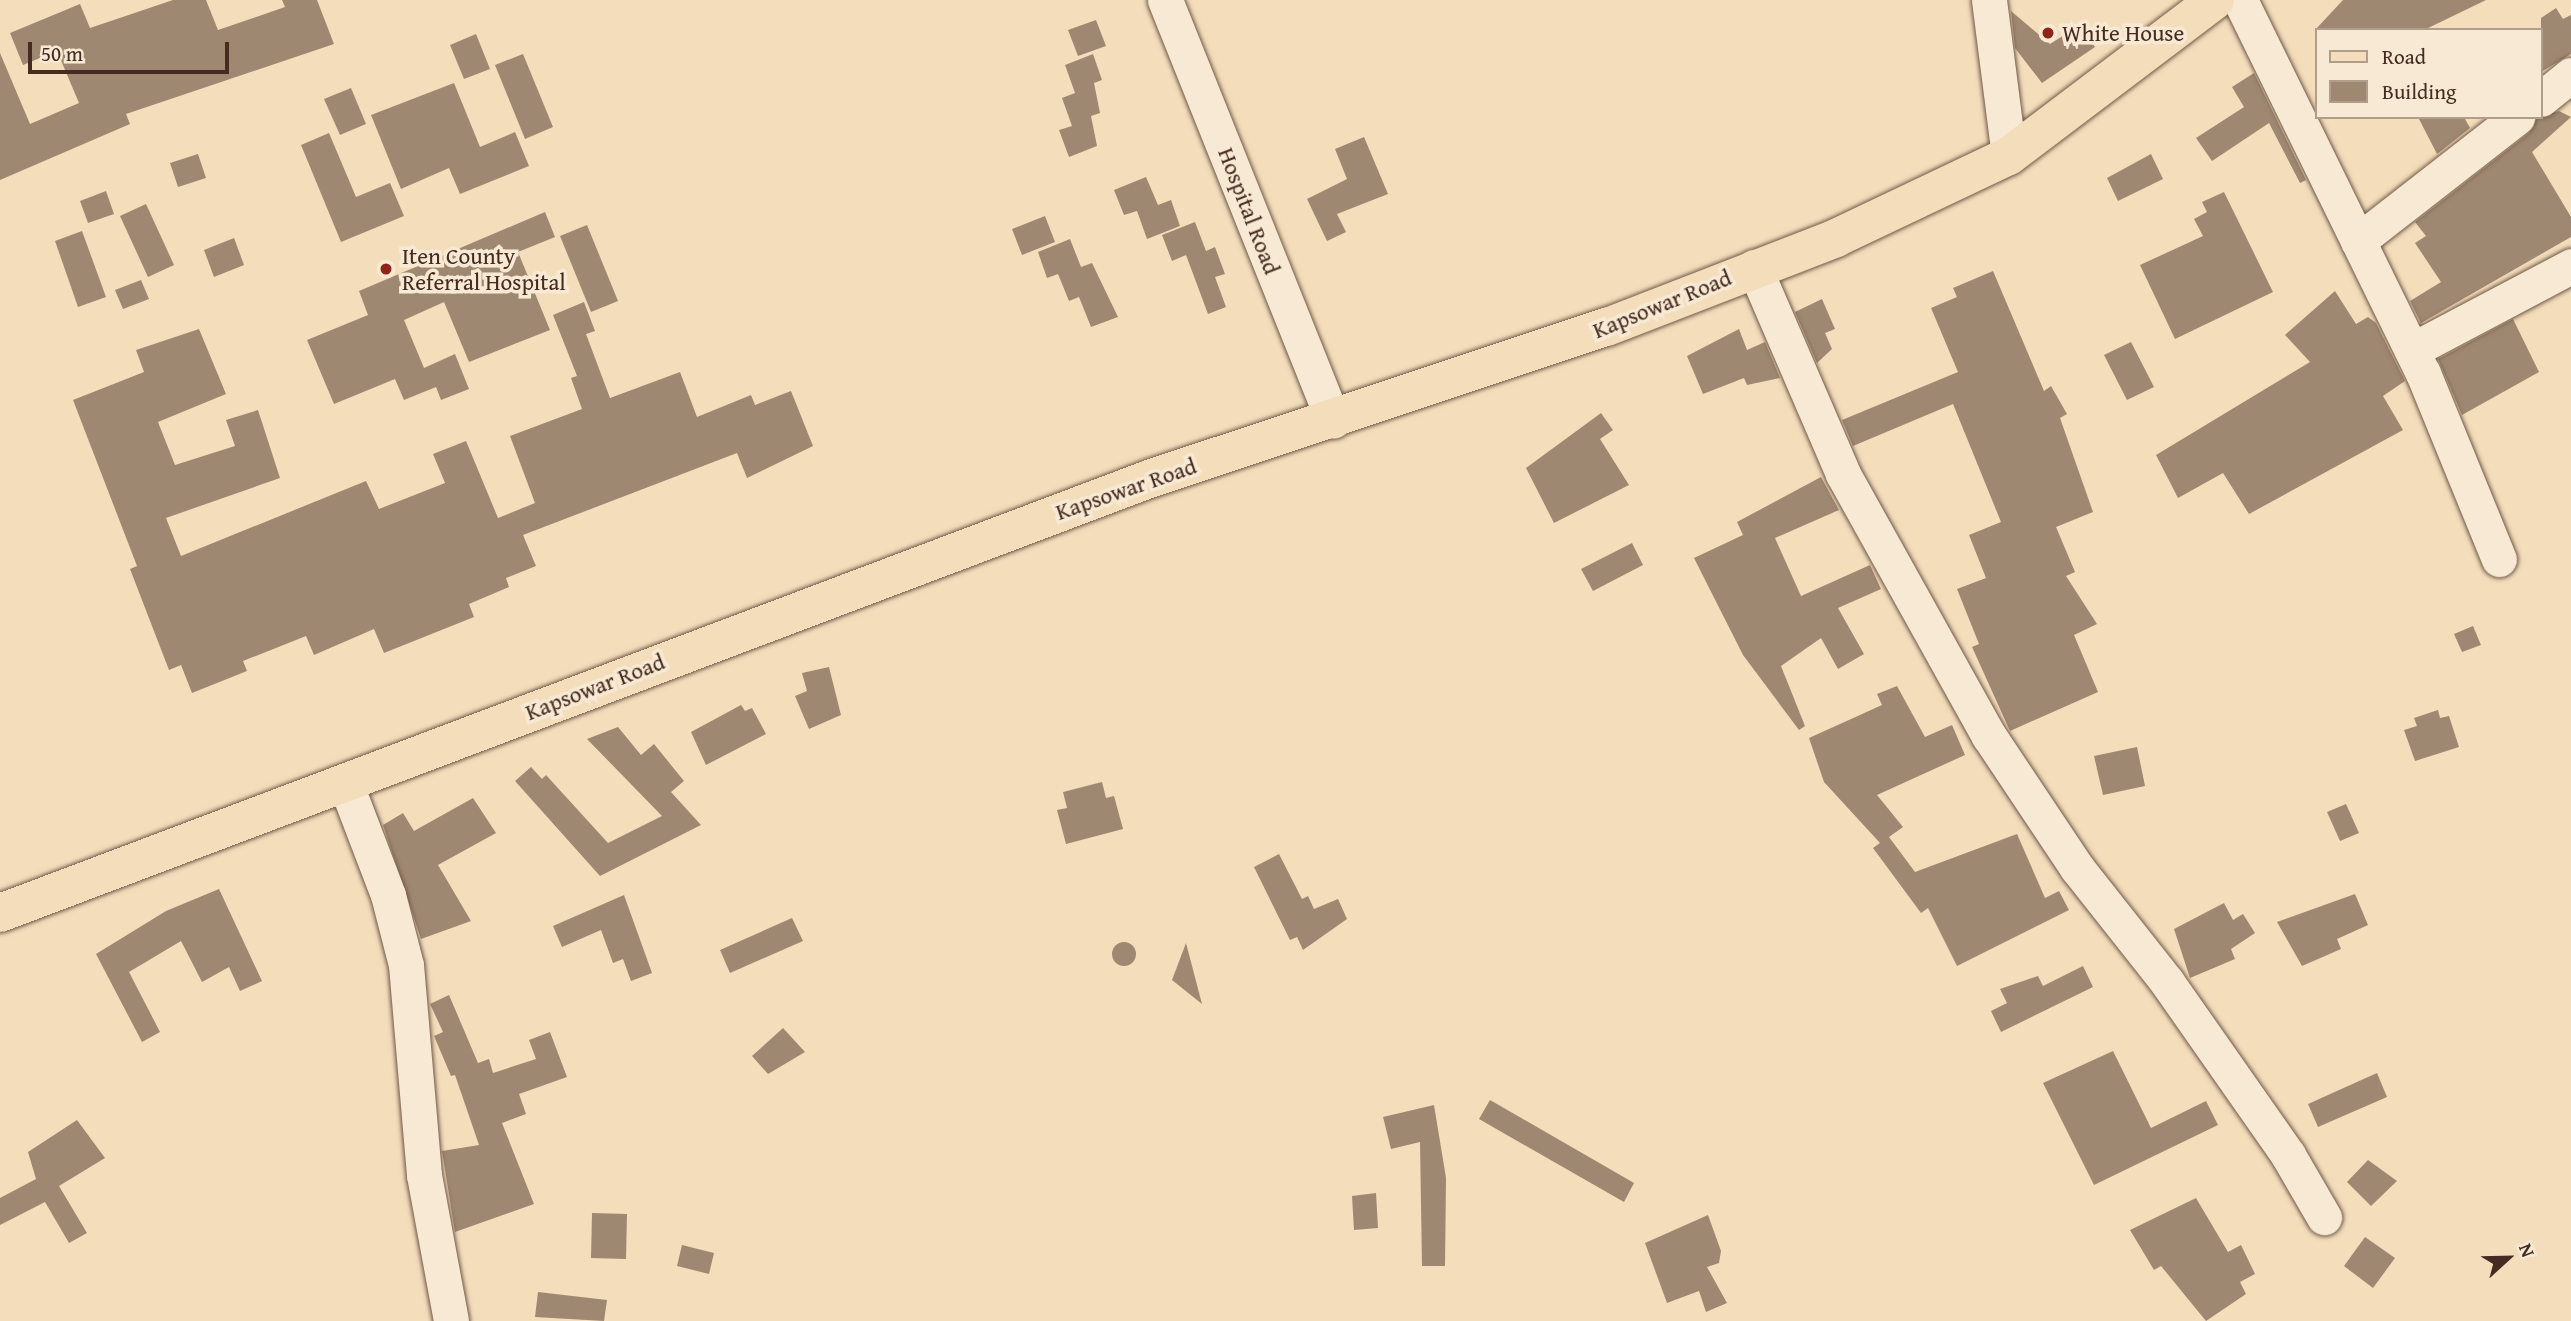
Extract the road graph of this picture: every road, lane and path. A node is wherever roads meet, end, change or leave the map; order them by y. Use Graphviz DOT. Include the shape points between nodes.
graph roads {
  1 [pos="1165,0"];
  2 [pos="1989,0"];
  3 [pos="2215,0"];
  4 [pos="2240,0"];
  5 [pos="2571,75"];
  6 [pos="2543,97"];
  7 [pos="2514,119"];
  8 [pos="2009,156"];
  9 [pos="2358,241"];
  10 [pos="2571,266"];
  11 [pos="1754,267"];
  12 [pos="2412,351"];
  13 [pos="1332,421"];
  14 [pos="2499,559"];
  15 [pos="346,785"];
  16 [pos="0,913"];
  17 [pos="2324,1217"];
  18 [pos="451,1321"];
  1 -- 13 [label="street, Hospital Road"];
  2 -- 8 [label="street"];
  3 -- 8 [label="main road, Kapsowar Road"];
  4 -- 9 [label="street"];
  5 -- 6 [label="street"];
  7 -- 9 [label="street"];
  8 -- 11 [label="main road, Kapsowar Road" via="1836,238"];
  9 -- 12 [label="street"];
  10 -- 12 [label="street"];
  11 -- 13 [label="main road, Kapsowar Road" via="1607,327"];
  11 -- 17 [label="street" via="1843,474 1989,736 2077,868 2167,982 2288,1155"];
  12 -- 14 [label="street"];
  13 -- 15 [label="main road, Kapsowar Road" via="1152,478"];
  15 -- 16 [label="main road, Kapsowar Road"];
  15 -- 18 [label="street" via="388,895 406,965 424,1175"];
}
